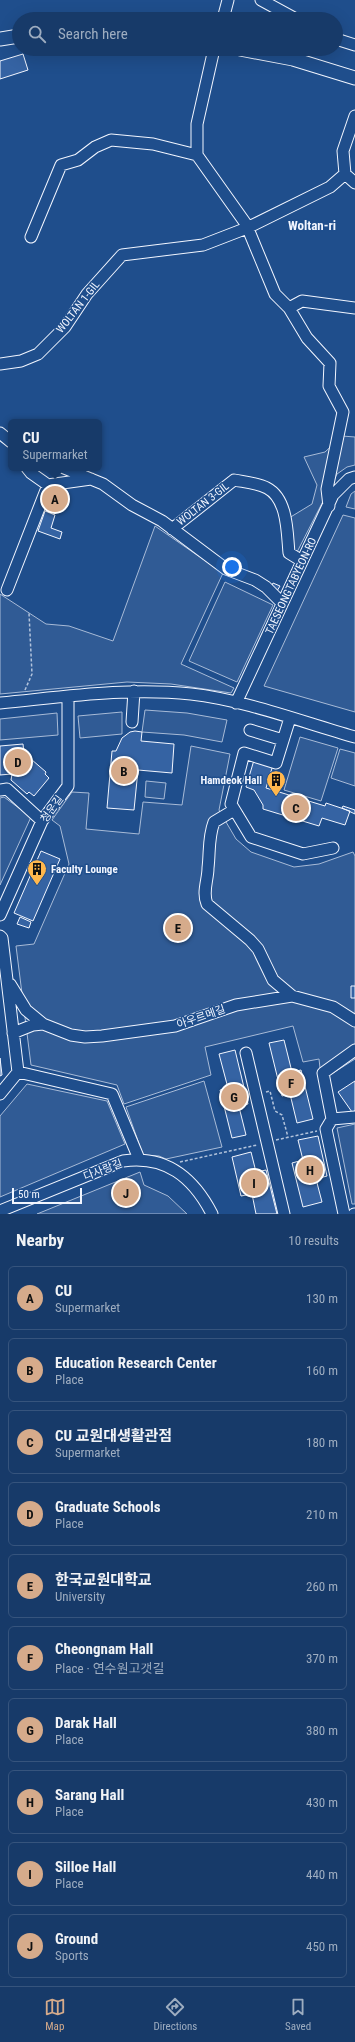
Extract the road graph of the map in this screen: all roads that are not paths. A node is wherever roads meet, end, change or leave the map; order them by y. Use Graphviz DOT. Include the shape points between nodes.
graph roads {
  1 [pos="228,0"];
  2 [pos="261,0"];
  3 [pos="225,12"];
  4 [pos="283,12"];
  5 [pos="12,37"];
  6 [pos="0,39"];
  7 [pos="343,41"];
  8 [pos="355,45"];
  9 [pos="212,56"];
  10 [pos="277,56"];
  11 [pos="355,78"];
  12 [pos="355,116"];
  13 [pos="197,155"];
  14 [pos="345,174"];
  15 [pos="355,183"];
  16 [pos="247,228"];
  17 [pos="31,237"];
  18 [pos="288,308"];
  19 [pos="355,308"];
  20 [pos="0,364"];
  21 [pos="0,433"];
  22 [pos="8,440"];
  23 [pos="29,471"];
  24 [pos="72,471"];
  25 [pos="355,477"];
  26 [pos="92,479"];
  27 [pos="48,484"];
  28 [pos="328,503"];
  29 [pos="172,528"];
  30 [pos="302,561"];
  31 [pos="7,590"];
  32 [pos="282,603"];
  33 [pos="134,691"];
  34 [pos="68,696"];
  35 [pos="0,702"];
  36 [pos="236,703"];
  37 [pos="290,718"];
  38 [pos="132,722"];
  39 [pos="250,730"];
  40 [pos="355,737"];
  41 [pos="283,740"];
  42 [pos="0,790"];
  43 [pos="234,810"];
  44 [pos="42,821"];
  45 [pos="333,848"];
  46 [pos="0,914"];
  47 [pos="0,936"];
  48 [pos="7,978"];
  49 [pos="292,996"];
  50 [pos="355,1021"];
  51 [pos="43,1024"];
  52 [pos="13,1033"];
  53 [pos="355,1050"];
  54 [pos="246,1053"];
  55 [pos="18,1072"];
  56 [pos="0,1094"];
  57 [pos="355,1117"];
  58 [pos="332,1119"];
  59 [pos="139,1159"];
  60 [pos="0,1211"];
  61 [pos="212,1214"];
  62 [pos="284,1214"];
  63 [pos="344,1214"];
  1 -- 3 [label="street"];
  2 -- 4 [label="street"];
  5 -- 6 [label="main road"];
  7 -- 8 [label="street"];
  9 -- 13 [label="street" via="197,124"];
  10 -- 11 [label="main road"];
  12 -- 14 [label="street" via="344,151"];
  13 -- 16 [label="street"];
  13 -- 17 [label="street" via="153,144 111,140 95,147 78,160 62,165"];
  14 -- 15 [label="street"];
  14 -- 16 [label="street, WOLTAN 1-GIL" via="330,187"];
  16 -- 18 [label="street" via="275,294"];
  16 -- 20 [label="street, WOLTAN 1-GIL" via="204,245 122,255 86,294 65,327 38,354 21,361"];
  18 -- 19 [label="street" via="302,301"];
  18 -- 28 [label="street" via="307,338 330,363 329,386 343,412 327,489"];
  21 -- 22 [label="street"];
  23 -- 27 [label="street"];
  24 -- 26 [label="street, WOLTAN 3-GIL"];
  25 -- 28 [label="street, TAESEONGTABYEON-RO" via="349,479"];
  26 -- 27 [label="street"];
  26 -- 29 [label="street, WOLTAN 3-GIL" via="104,484 132,505"];
  27 -- 31 [label="street"];
  28 -- 30 [label="street, TAESEONGTABYEON-RO"];
  29 -- 30 [label="street, WOLTAN 3-GIL" via="234,480 266,487 274,492 284,512 289,553"];
  29 -- 32 [label="street, WOLTAN 3-GIL" via="226,569 266,587"];
  30 -- 32 [label="street, TAESEONGTABYEON-RO"];
  32 -- 36 [label="street, TAESEONGTABYEON-RO"];
  33 -- 34 [label="street"];
  33 -- 36 [label="street" via="191,694"];
  33 -- 38 [label="street"];
  34 -- 35 [label="street"];
  34 -- 44 [label="street, 청운길" via="68,786"];
  36 -- 37 [label="street"];
  37 -- 40 [label="street"];
  37 -- 41 [label="street"];
  39 -- 41 [label="street"];
  41 -- 43 [label="street" via="276,763 244,752 231,800"];
  42 -- 44 [label="street" via="7,789"];
  43 -- 45 [label="street" via="251,837 303,854"];
  43 -- 49 [label="street" via="214,822 212,827 208,844 209,865 204,898 207,904 250,940 258,949 273,980"];
  44 -- 46 [label="street, 청운길"];
  47 -- 48 [label="street"];
  48 -- 51 [label="street, 아우르메길" via="26,1010"];
  48 -- 52 [label="street"];
  49 -- 50 [label="street, 아우르메길" via="333,1007"];
  49 -- 51 [label="street, 아우르메길" via="236,1005 175,1026 102,1036 70,1035"];
  51 -- 52 [label="street" via="33,1024"];
  52 -- 55 [label="street"];
  53 -- 58 [label="street" via="323,1073"];
  54 -- 62 [label="street"];
  55 -- 56 [label="street"];
  55 -- 59 [label="street" via="112,1094"];
  57 -- 58 [label="street"];
  58 -- 63 [label="street" via="326,1129"];
  59 -- 60 [label="street, 다사랑길" via="123,1161"];
  59 -- 61 [label="street, 다사랑길" via="165,1166 185,1177 205,1200"];
}
